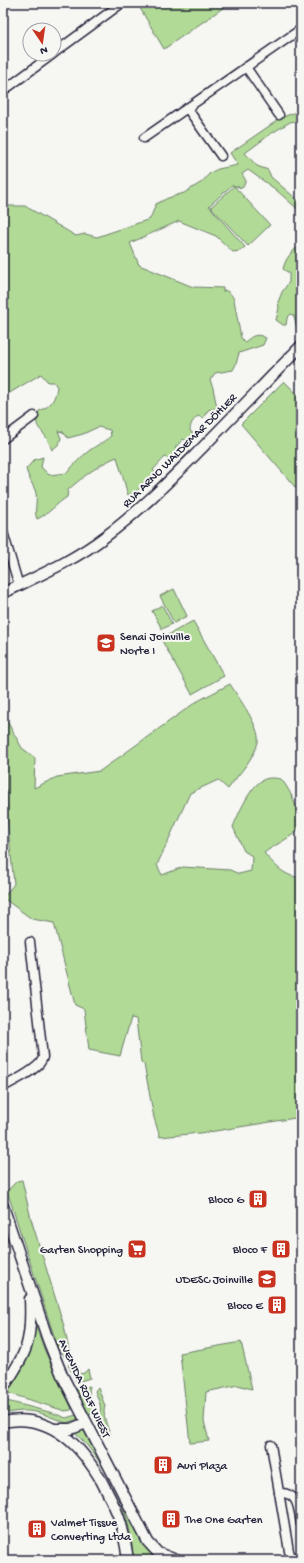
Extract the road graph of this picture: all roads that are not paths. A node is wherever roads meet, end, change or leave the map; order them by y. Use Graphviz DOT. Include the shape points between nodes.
graph roads {
  1 [pos="122,3"];
  2 [pos="301,29"];
  3 [pos="62,48"];
  4 [pos="43,62"];
  5 [pos="246,67"];
  6 [pos="3,91"];
  7 [pos="187,108"];
  8 [pos="279,114"];
  9 [pos="144,138"];
  10 [pos="220,156"];
  11 [pos="301,346"];
  12 [pos="34,416"];
  13 [pos="3,439"];
  14 [pos="3,532"];
  15 [pos="19,586"];
  16 [pos="3,593"];
  17 [pos="30,942"];
  18 [pos="3,1087"];
  19 [pos="3,1206"];
  20 [pos="30,1287"];
  21 [pos="3,1388"];
  22 [pos="3,1422"];
  23 [pos="86,1423"];
  24 [pos="55,1429"];
  25 [pos="271,1445"];
  26 [pos="279,1493"];
  27 [pos="301,1524"];
  28 [pos="126,1548"];
  29 [pos="301,1554"];
  30 [pos="124,1560"];
  31 [pos="128,1560"];
  32 [pos="176,1560"];
  33 [pos="292,1560"];
  34 [pos="297,1560"];
  1 -- 3 [label="street"];
  2 -- 5 [label="street"];
  4 -- 6 [label="street"];
  5 -- 7 [label="street"];
  5 -- 8 [label="street"];
  7 -- 9 [label="street"];
  7 -- 10 [label="street"];
  11 -- 15 [label="main road, RUA ARNO WALDEMAR DÖHLER" via="163,487 126,520 80,554"];
  12 -- 13 [label="street"];
  14 -- 15 [label="street"];
  15 -- 16 [label="main road, RUA ARNO WALDEMAR DÖHLER"];
  17 -- 18 [label="street" via="43,1057 36,1068"];
  19 -- 20 [label="main road, AVENIDA ROLF WIEST"];
  20 -- 21 [label="main road" via="31,1320 28,1342 21,1362"];
  20 -- 23 [label="main road, AVENIDA ROLF WIEST" via="62,1375"];
  22 -- 24 [label="main road" via="31,1421"];
  23 -- 24 [label="main road" via="71,1429"];
  23 -- 32 [label="main road, AVENIDA ROLF WIEST" via="148,1542 158,1553"];
  24 -- 28 [label="main road" via="73,1443 94,1469 109,1494 119,1517"];
  25 -- 26 [label="street"];
  26 -- 27 [label="street" via="291,1494 294,1498"];
  26 -- 33 [label="street"];
  28 -- 30 [label="main road"];
  28 -- 31 [label="main road"];
  29 -- 34 [label="street"];
}
